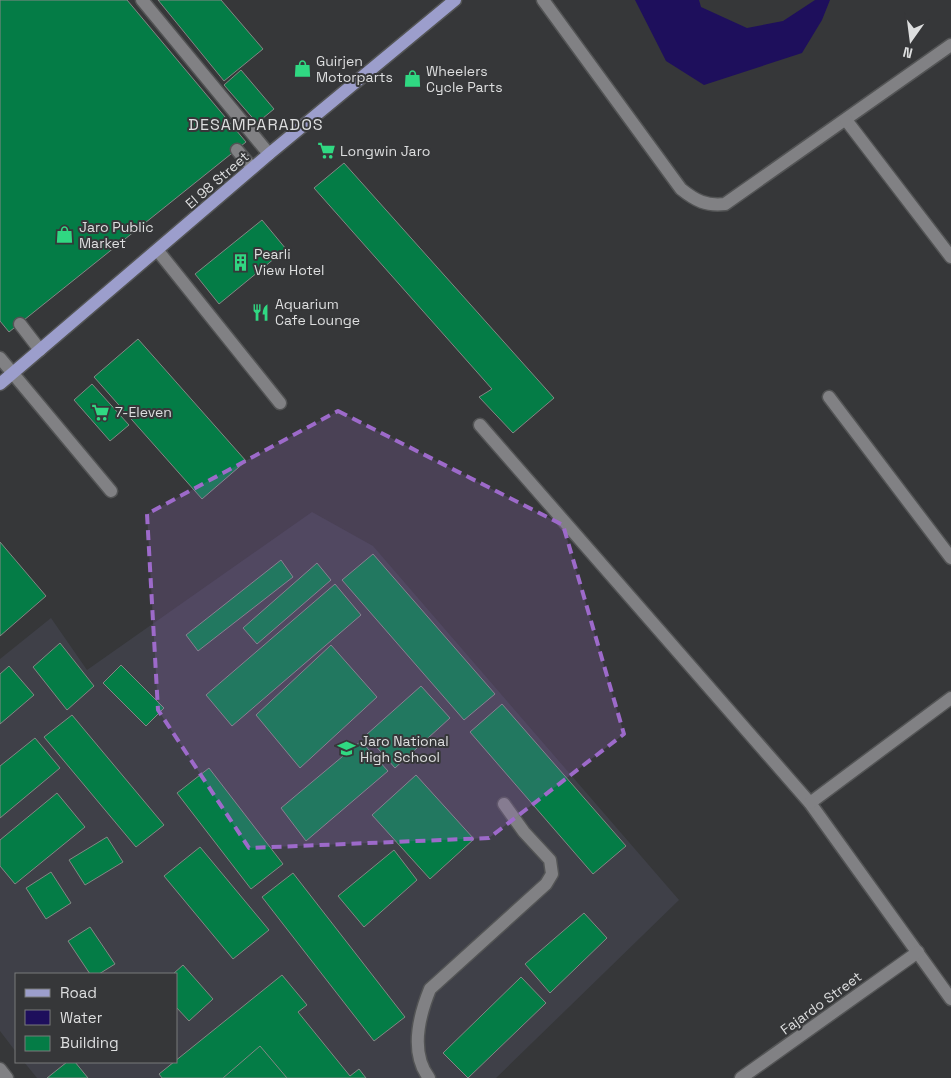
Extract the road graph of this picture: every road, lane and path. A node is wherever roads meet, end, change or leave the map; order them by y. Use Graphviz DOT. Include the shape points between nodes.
graph roads {
  1 [pos="142,0"];
  2 [pos="455,0"];
  3 [pos="543,0"];
  4 [pos="951,45"];
  5 [pos="846,120"];
  6 [pos="237,150"];
  7 [pos="269,154"];
  8 [pos="252,168"];
  9 [pos="158,250"];
  10 [pos="951,257"];
  11 [pos="20,324"];
  12 [pos="40,350"];
  13 [pos="0,358"];
  14 [pos="12,374"];
  15 [pos="0,384"];
  16 [pos="829,397"];
  17 [pos="280,403"];
  18 [pos="480,425"];
  19 [pos="111,491"];
  20 [pos="951,558"];
  21 [pos="951,698"];
  22 [pos="810,803"];
  23 [pos="504,804"];
  24 [pos="918,952"];
  25 [pos="951,999"];
  26 [pos="429,1078"];
  27 [pos="741,1078"];
  1 -- 7 [label="street"];
  2 -- 7 [label="main road, El 98 Street"];
  3 -- 5 [label="street" via="681,189 694,200 709,205 725,204"];
  4 -- 5 [label="street"];
  5 -- 10 [label="street"];
  6 -- 8 [label="street"];
  7 -- 8 [label="main road, El 98 Street"];
  8 -- 9 [label="main road, El 98 Street"];
  9 -- 12 [label="main road, El 98 Street"];
  9 -- 17 [label="street"];
  11 -- 12 [label="street"];
  12 -- 14 [label="main road, El 98 Street"];
  13 -- 14 [label="street"];
  14 -- 15 [label="main road, El 98 Street"];
  14 -- 19 [label="street"];
  16 -- 20 [label="street"];
  18 -- 22 [label="street"];
  21 -- 22 [label="street"];
  22 -- 24 [label="street"];
  23 -- 26 [label="street" via="550,860 552,874 546,884 430,989 421,1012 418,1034 423,1071"];
  24 -- 25 [label="street"];
  24 -- 27 [label="street, Fajardo Street"];
}
